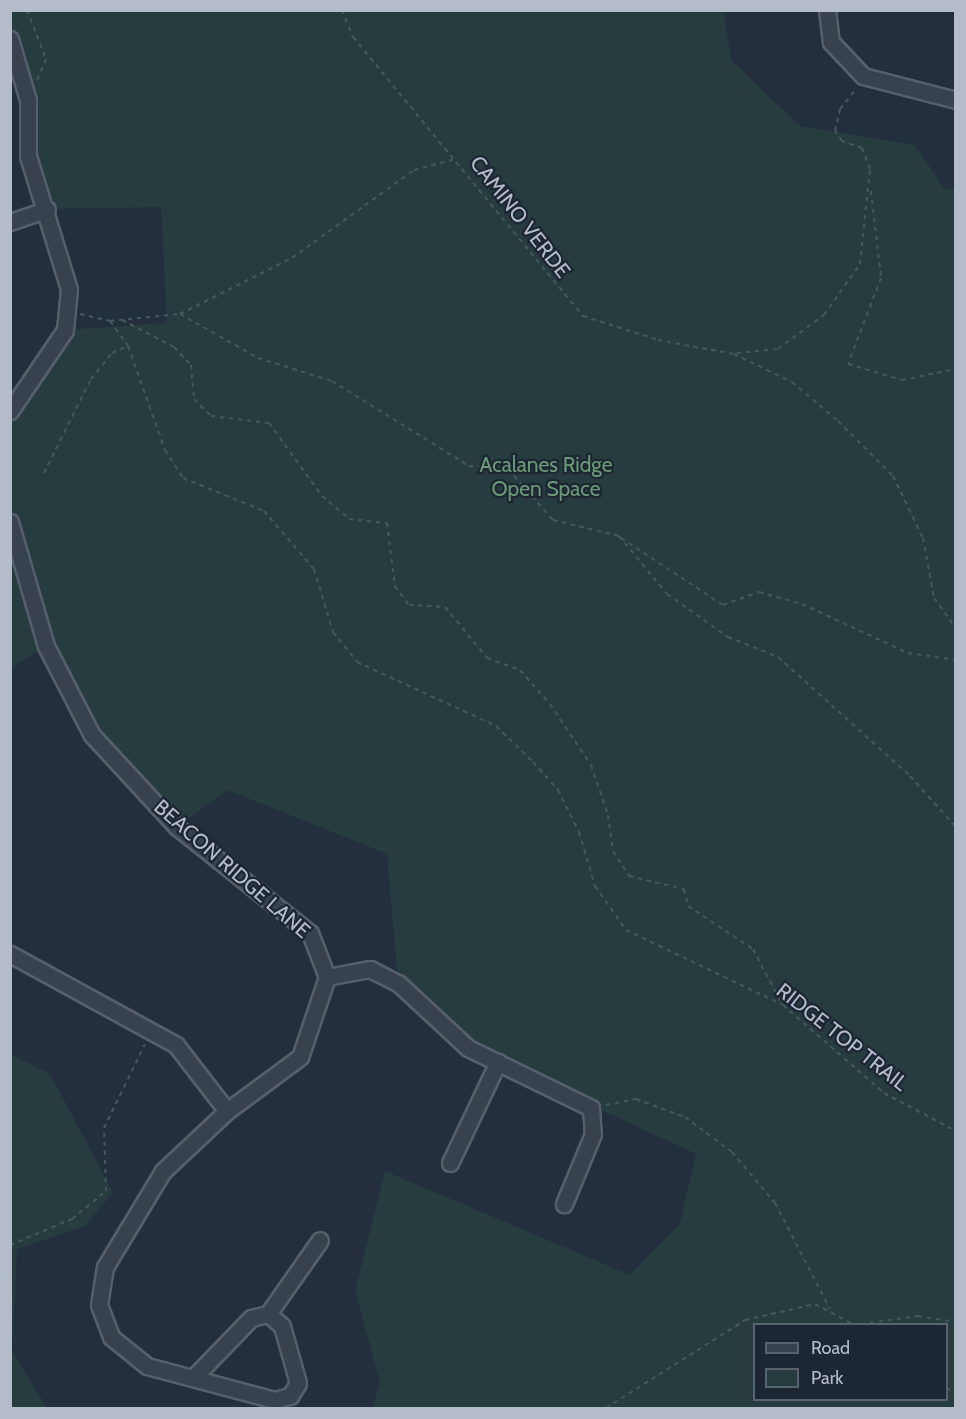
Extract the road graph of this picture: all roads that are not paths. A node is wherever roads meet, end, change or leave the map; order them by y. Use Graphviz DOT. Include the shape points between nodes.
graph roads {
  1 [pos="827,10"];
  2 [pos="10,39"];
  3 [pos="15,70"];
  4 [pos="956,100"];
  5 [pos="47,209"];
  6 [pos="10,222"];
  7 [pos="10,411"];
  8 [pos="10,522"];
  9 [pos="14,538"];
  10 [pos="10,954"];
  11 [pos="327,977"];
  12 [pos="498,1062"];
  13 [pos="227,1111"];
  14 [pos="450,1163"];
  15 [pos="564,1204"];
  16 [pos="320,1240"];
  17 [pos="268,1314"];
  18 [pos="196,1375"];
  1 -- 4 [label="street" via="831,42 863,76"];
  2 -- 3 [label="street"];
  3 -- 5 [label="street" via="28,100 28,156"];
  5 -- 6 [label="street"];
  5 -- 7 [label="street" via="64,265 68,311 65,330"];
  8 -- 9 [label="street, BEACON RIDGE LANE"];
  9 -- 11 [label="street, BEACON RIDGE LANE" via="46,646 92,735 177,827 310,933"];
  10 -- 13 [label="street" via="176,1045"];
  11 -- 12 [label="street" via="370,969 389,978 468,1048"];
  11 -- 13 [label="street" via="300,1057"];
  12 -- 14 [label="street"];
  12 -- 15 [label="street" via="591,1108 593,1134"];
  13 -- 18 [label="street" via="163,1171 105,1267 99,1305 111,1337 147,1366"];
  16 -- 17 [label="street"];
  17 -- 18 [label="street" via="251,1318"];
  17 -- 18 [label="street" via="282,1326 297,1369 298,1383 290,1396 275,1400"];
}
